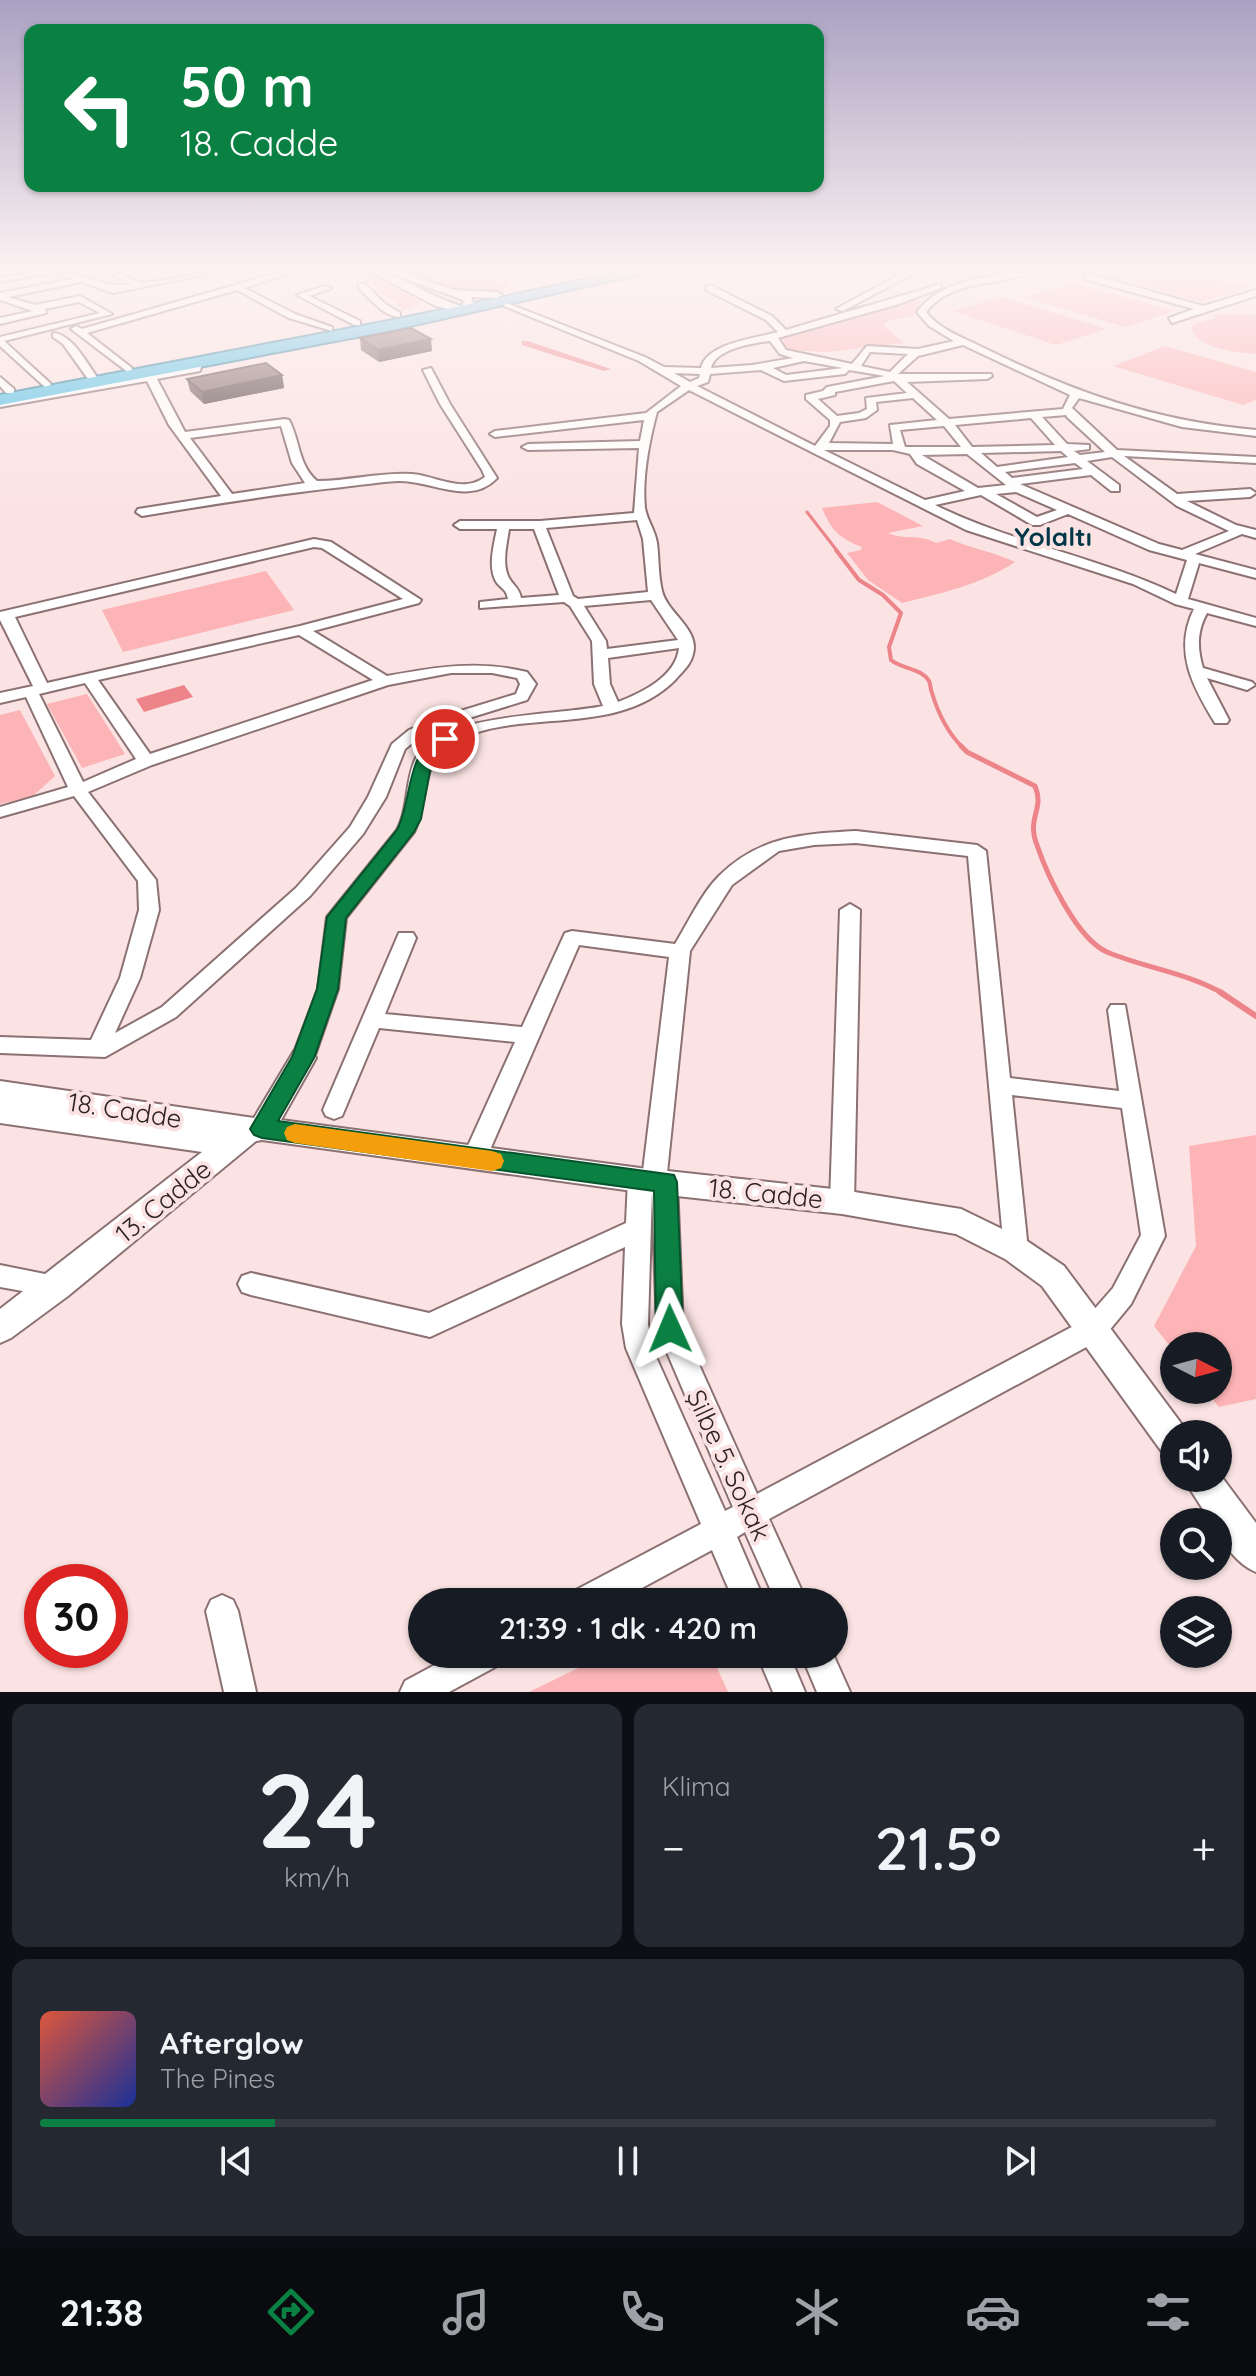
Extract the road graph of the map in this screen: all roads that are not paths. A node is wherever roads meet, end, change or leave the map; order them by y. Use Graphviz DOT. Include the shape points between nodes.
graph roads {
  1 [pos="13,351"];
  2 [pos="73,351"];
  3 [pos="102,351"];
  4 [pos="242,351"];
  5 [pos="243,351"];
  6 [pos="244,351"];
  7 [pos="245,351"];
  8 [pos="623,351"];
  9 [pos="724,351"];
  10 [pos="782,351"];
  11 [pos="866,351"];
  12 [pos="916,351"];
  13 [pos="982,351"];
  14 [pos="230,354"];
  15 [pos="804,358"];
  16 [pos="197,363"];
  17 [pos="857,366"];
  18 [pos="765,368"];
  19 [pos="129,370"];
  20 [pos="428,370"];
  21 [pos="662,370"];
  22 [pos="707,372"];
  23 [pos="987,376"];
  24 [pos="92,377"];
  25 [pos="896,377"];
  26 [pos="151,378"];
  27 [pos="46,385"];
  28 [pos="690,386"];
  29 [pos="2,393"];
  30 [pos="914,395"];
  31 [pos="1075,396"];
  32 [pos="1069,412"];
  33 [pos="1034,415"];
  34 [pos="650,416"];
  35 [pos="835,419"];
  36 [pos="948,424"];
  37 [pos="1256,433"];
  38 [pos="495,434"];
  39 [pos="182,436"];
  40 [pos="645,444"];
  41 [pos="1231,445"];
  42 [pos="528,447"];
  43 [pos="900,448"];
  44 [pos="819,449"];
  45 [pos="968,449"];
  46 [pos="1065,449"];
  47 [pos="1108,450"];
  48 [pos="914,452"];
  49 [pos="1078,460"];
  50 [pos="1256,460"];
  51 [pos="997,470"];
  52 [pos="1092,471"];
  53 [pos="1140,475"];
  54 [pos="314,485"];
  55 [pos="1015,485"];
  56 [pos="980,492"];
  57 [pos="1250,493"];
  58 [pos="1177,498"];
  59 [pos="229,499"];
  60 [pos="924,504"];
  61 [pos="1065,511"];
  62 [pos="142,512"];
  63 [pos="641,516"];
  64 [pos="504,523"];
  65 [pos="460,525"];
  66 [pos="540,525"];
  67 [pos="1239,531"];
  68 [pos="1256,534"];
  69 [pos="1188,557"];
  70 [pos="1256,574"];
  71 [pos="656,595"];
  72 [pos="571,600"];
  73 [pos="515,601"];
  74 [pos="1180,601"];
  75 [pos="485,605"];
  76 [pos="1202,608"];
  77 [pos="3,616"];
  78 [pos="1256,622"];
  79 [pos="301,630"];
  80 [pos="686,643"];
  81 [pos="602,654"];
  82 [pos="1194,670"];
  83 [pos="0,678"];
  84 [pos="385,681"];
  85 [pos="92,682"];
  86 [pos="1247,685"];
  87 [pos="36,694"];
  88 [pos="3,701"];
  89 [pos="613,710"];
  90 [pos="1221,720"];
  91 [pos="146,761"];
  92 [pos="78,790"];
  93 [pos="0,812"];
  94 [pos="850,910"];
  95 [pos="406,938"];
  96 [pos="680,951"];
  97 [pos="1118,1010"];
  98 [pos="372,1020"];
  99 [pos="529,1036"];
  100 [pos="0,1045"];
  101 [pos="98,1048"];
  102 [pos="303,1058"];
  103 [pos="998,1085"];
  104 [pos="0,1092"];
  105 [pos="1133,1101"];
  106 [pos="334,1110"];
  107 [pos="0,1112"];
  108 [pos="248,1135"];
  109 [pos="474,1159"];
  110 [pos="653,1181"];
  111 [pos="842,1202"];
  112 [pos="637,1230"];
  113 [pos="1016,1250"];
  114 [pos="0,1276"];
  115 [pos="251,1284"];
  116 [pos="57,1286"];
  117 [pos="0,1328"];
  118 [pos="1094,1329"];
  119 [pos="1160,1421"];
  120 [pos="1211,1492"];
  121 [pos="750,1511"];
  122 [pos="720,1530"];
  123 [pos="1256,1554"];
  124 [pos="611,1588"];
  125 [pos="744,1588"];
  126 [pos="786,1588"];
  127 [pos="222,1611"];
  128 [pos="461,1668"];
  129 [pos="779,1668"];
  130 [pos="823,1668"];
  131 [pos="240,1692"];
  132 [pos="416,1692"];
  133 [pos="789,1692"];
  134 [pos="834,1692"];
  1 -- 27 [label="street"];
  2 -- 24 [label="street"];
  3 -- 19 [label="street"];
  4 -- 14 [label="highway"];
  5 -- 14 [label="highway"];
  6 -- 14 [label="highway"];
  7 -- 14 [label="highway"];
  8 -- 21 [label="street"];
  9 -- 22 [label="street" via="708,360"];
  10 -- 15 [label="street"];
  11 -- 17 [label="street"];
  12 -- 25 [label="street" via="900,362"];
  13 -- 31 [label="street"];
  14 -- 16 [label="highway"];
  14 -- 19 [label="highway"];
  15 -- 17 [label="street"];
  15 -- 18 [label="street"];
  16 -- 26 [label="street" via="197,369"];
  16 -- 29 [label="highway"];
  17 -- 18 [label="street" via="784,378"];
  17 -- 25 [label="street"];
  18 -- 22 [label="street"];
  19 -- 24 [label="highway"];
  20 -- 54 [label="street" via="488,470 488,482 464,490 411,477"];
  21 -- 22 [label="street"];
  21 -- 28 [label="street"];
  22 -- 28 [label="street" via="704,380"];
  23 -- 25 [label="street"];
  24 -- 27 [label="highway"];
  25 -- 30 [label="street"];
  25 -- 35 [label="street" via="810,397"];
  26 -- 29 [label="street"];
  26 -- 39 [label="street"];
  27 -- 29 [label="highway"];
  28 -- 34 [label="street"];
  28 -- 44 [label="street"];
  30 -- 35 [label="street" via="870,400 872,410 867,414"];
  30 -- 36 [label="street"];
  31 -- 32 [label="street"];
  31 -- 41 [label="street"];
  32 -- 33 [label="street"];
  32 -- 47 [label="street"];
  33 -- 36 [label="street"];
  33 -- 46 [label="street"];
  34 -- 38 [label="street"];
  34 -- 40 [label="street"];
  35 -- 44 [label="street"];
  36 -- 43 [label="street" via="894,427"];
  36 -- 45 [label="street"];
  37 -- 41 [label="street"];
  39 -- 54 [label="street" via="285,422 294,438 298,468"];
  39 -- 59 [label="street"];
  40 -- 42 [label="street"];
  40 -- 63 [label="street"];
  41 -- 47 [label="street" via="1160,453"];
  41 -- 50 [label="street"];
  43 -- 44 [label="street"];
  43 -- 48 [label="street"];
  44 -- 60 [label="street"];
  45 -- 46 [label="street"];
  45 -- 48 [label="street"];
  45 -- 51 [label="street"];
  46 -- 47 [label="street"];
  46 -- 49 [label="street"];
  47 -- 49 [label="street"];
  47 -- 53 [label="street"];
  48 -- 56 [label="street" via="921,462"];
  49 -- 51 [label="street"];
  49 -- 52 [label="street"];
  51 -- 55 [label="street"];
  52 -- 53 [label="street" via="1110,484"];
  52 -- 55 [label="street"];
  53 -- 58 [label="street"];
  54 -- 59 [label="street"];
  55 -- 56 [label="street"];
  55 -- 61 [label="street"];
  56 -- 60 [label="street"];
  56 -- 61 [label="street" via="1036,522"];
  57 -- 58 [label="street"];
  58 -- 67 [label="street"];
  59 -- 62 [label="street"];
  60 -- 74 [label="street" via="970,527 1138,581"];
  61 -- 69 [label="street"];
  63 -- 66 [label="street"];
  63 -- 71 [label="street" via="648,529"];
  64 -- 65 [label="street"];
  64 -- 66 [label="street"];
  64 -- 73 [label="street" via="498,558 502,580 513,589"];
  66 -- 72 [label="street"];
  67 -- 68 [label="street"];
  67 -- 69 [label="street"];
  69 -- 70 [label="street"];
  69 -- 74 [label="street"];
  71 -- 72 [label="street"];
  71 -- 80 [label="street"];
  72 -- 73 [label="street"];
  72 -- 81 [label="street"];
  73 -- 75 [label="street"];
  74 -- 76 [label="street"];
  76 -- 78 [label="street"];
  76 -- 82 [label="street" via="1192,624"];
  77 -- 79 [label="street" via="314,543 326,545 414,600"];
  77 -- 87 [label="street"];
  79 -- 84 [label="street"];
  79 -- 85 [label="street"];
  80 -- 81 [label="street"];
  80 -- 89 [label="street" via="682,665 673,675"];
  81 -- 89 [label="street" via="602,684"];
  82 -- 86 [label="street"];
  82 -- 90 [label="street"];
  83 -- 88 [label="street"];
  84 -- 91 [label="street"];
  84 -- 101 [label="street" via="451,669 492,669 522,675 528,684 522,697 447,720 415,733 398,747 357,830 303,892 169,1012 105,1049"];
  85 -- 87 [label="street"];
  85 -- 91 [label="street"];
  87 -- 88 [label="street"];
  87 -- 92 [label="street"];
  89 -- 102 [label="street" via="475,730 445,739 430,751 405,832 337,917 328,989"];
  91 -- 92 [label="street"];
  92 -- 93 [label="street"];
  92 -- 101 [label="street" via="147,880 149,910 130,978"];
  94 -- 111 [label="street"];
  95 -- 98 [label="street"];
  96 -- 99 [label="street" via="572,938"];
  96 -- 103 [label="street" via="725,881 774,846 856,837 977,851"];
  96 -- 110 [label="street"];
  97 -- 105 [label="street"];
  98 -- 99 [label="street"];
  98 -- 106 [label="street"];
  99 -- 109 [label="street"];
  100 -- 101 [label="street"];
  102 -- 108 [label="street, 13. Cadde"];
  103 -- 105 [label="street"];
  103 -- 113 [label="street"];
  104 -- 108 [label="street, 18. Cadde"];
  105 -- 118 [label="street" via="1153,1236 1122,1296"];
  107 -- 108 [label="street, 18. Cadde" via="212,1140"];
  108 -- 109 [label="street, 18. Cadde"];
  108 -- 116 [label="street, 13. Cadde"];
  109 -- 110 [label="street, 18. Cadde"];
  110 -- 111 [label="street, 18. Cadde"];
  110 -- 112 [label="street, Şilbe 5. Sokak"];
  110 -- 121 [label="street, Şilbe 5. Sokak" via="670,1329"];
  111 -- 113 [label="street, 18. Cadde" via="961,1222"];
  112 -- 115 [label="street" via="430,1325"];
  112 -- 122 [label="street, Şilbe 5. Sokak" via="639,1348"];
  113 -- 118 [label="street, 18. Cadde" via="1053,1276"];
  114 -- 116 [label="street"];
  116 -- 117 [label="street, 13. Cadde"];
  118 -- 119 [label="street, 18. Cadde"];
  118 -- 121 [label="street"];
  120 -- 123 [label="street"];
  121 -- 122 [label="street"];
  121 -- 126 [label="street, Şilbe 5. Sokak"];
  122 -- 124 [label="street"];
  122 -- 125 [label="street, Şilbe 5. Sokak"];
  127 -- 131 [label="street"];
  128 -- 132 [label="street"];
  129 -- 133 [label="street"];
  130 -- 134 [label="street"];
}
